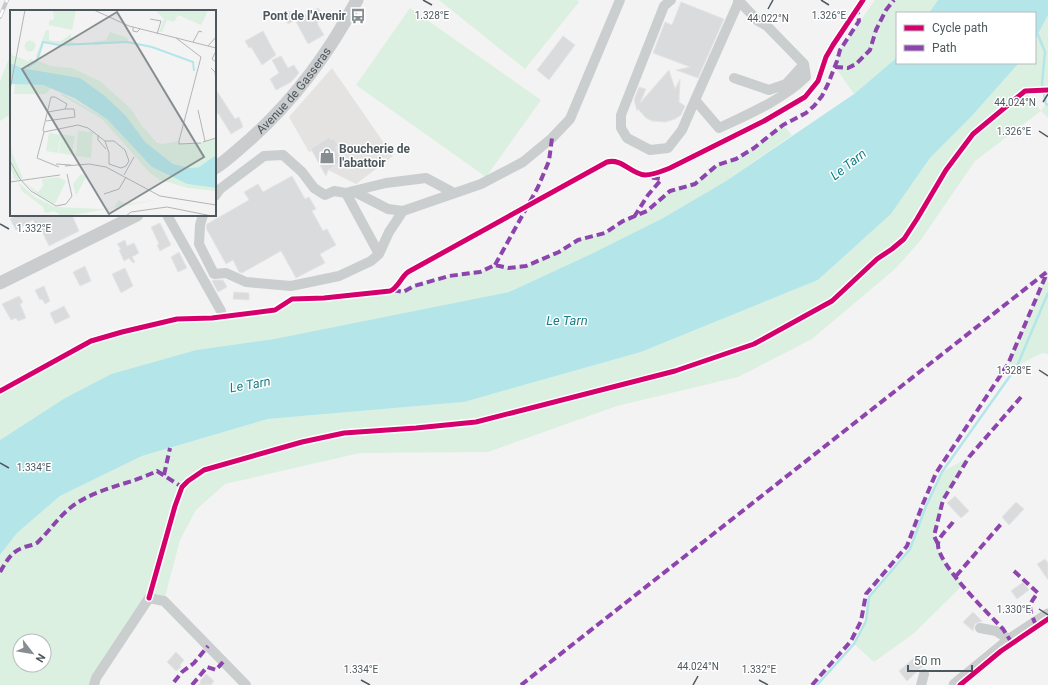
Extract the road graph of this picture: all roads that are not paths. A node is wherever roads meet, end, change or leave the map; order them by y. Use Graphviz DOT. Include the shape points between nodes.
graph roads {
  1 [pos="358,0"];
  2 [pos="620,0"];
  3 [pos="671,0"];
  4 [pos="738,0"];
  5 [pos="804,64"];
  6 [pos="734,78"];
  7 [pos="769,90"];
  8 [pos="695,100"];
  9 [pos="762,108"];
  10 [pos="216,167"];
  11 [pos="349,192"];
  12 [pos="454,194"];
  13 [pos="216,195"];
  14 [pos="403,212"];
  15 [pos="135,216"];
  16 [pos="169,216"];
  17 [pos="203,216"];
  18 [pos="379,254"];
  19 [pos="0,283"];
  20 [pos="221,311"];
  21 [pos="1048,615"];
  22 [pos="980,628"];
  23 [pos="1010,640"];
  24 [pos="924,674"];
  25 [pos="94,685"];
  26 [pos="246,685"];
  27 [pos="921,685"];
  28 [pos="955,685"];
  1 -- 10 [label="main road, Avenue de Gasseras" via="326,53 293,96 258,133"];
  2 -- 12 [label="street" via="570,119 523,162 481,184"];
  3 -- 8 [label="street" via="664,6 620,115 621,128 627,138 650,150 668,148 682,130"];
  4 -- 5 [label="street"];
  4 -- 8 [label="street"];
  5 -- 7 [label="street" via="786,84"];
  5 -- 9 [label="street" via="806,77 797,86"];
  6 -- 7 [label="street"];
  7 -- 9 [label="street"];
  8 -- 9 [label="street" via="719,128"];
  11 -- 12 [label="street" via="386,183 426,178"];
  11 -- 13 [label="street" via="334,191 325,195 314,188 302,172 283,155 264,156"];
  11 -- 14 [label="street" via="388,209"];
  11 -- 18 [label="street"];
  12 -- 14 [label="street"];
  14 -- 18 [label="street" via="389,232"];
  15 -- 19 [label="main road"];
  16 -- 20 [label="street"];
  17 -- 18 [label="street" via="199,244 214,274 226,273 246,282 291,286 339,276"];
  21 -- 23 [label="main road"];
  22 -- 23 [label="street" via="996,631"];
  23 -- 28 [label="main road"];
  24 -- 27 [label="street"];
  25 -- 26 [label="street" via="96,678 149,598 164,601"];
}
